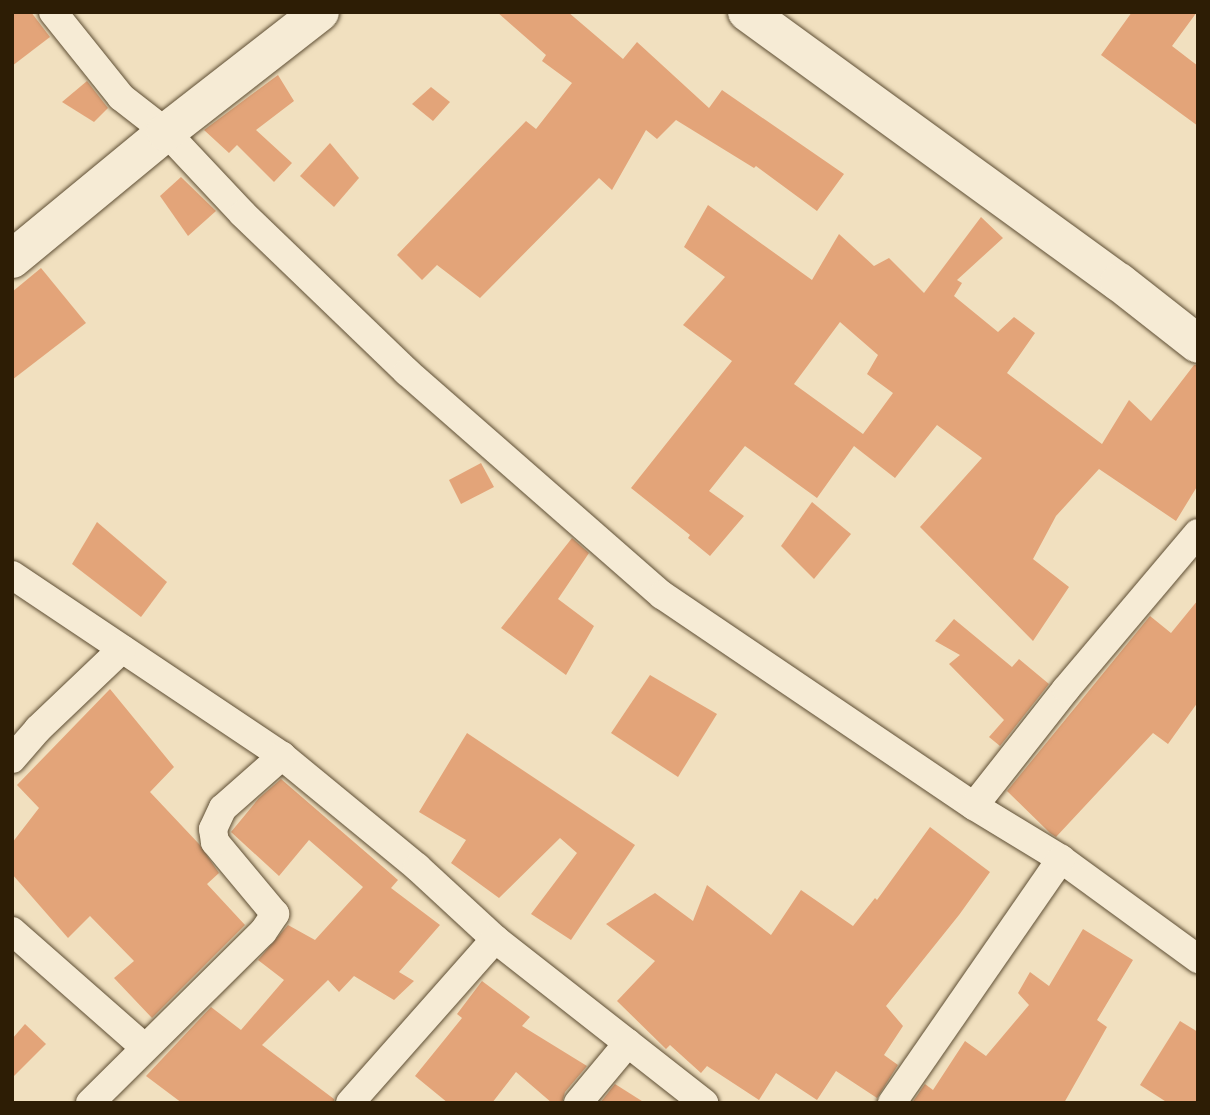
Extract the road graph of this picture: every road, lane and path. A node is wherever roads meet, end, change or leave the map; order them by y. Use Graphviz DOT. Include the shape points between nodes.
graph roads {
  1 [pos="53,12"];
  2 [pos="320,12"];
  3 [pos="747,12"];
  4 [pos="166,132"];
  5 [pos="12,259"];
  6 [pos="1198,344"];
  7 [pos="1198,533"];
  8 [pos="12,575"];
  9 [pos="122,649"];
  10 [pos="282,756"];
  11 [pos="12,759"];
  12 [pos="974,806"];
  13 [pos="1061,859"];
  14 [pos="12,931"];
  15 [pos="495,939"];
  16 [pos="1198,959"];
  17 [pos="628,1043"];
  18 [pos="144,1047"];
  19 [pos="90,1103"];
  20 [pos="350,1103"];
  21 [pos="578,1103"];
  22 [pos="704,1103"];
  23 [pos="892,1103"];
  1 -- 4 [label="street" via="121,97"];
  2 -- 4 [label="street"];
  3 -- 6 [label="street"];
  4 -- 5 [label="street"];
  4 -- 12 [label="street" via="243,214 407,372 663,595"];
  7 -- 12 [label="street"];
  8 -- 9 [label="street"];
  9 -- 10 [label="street"];
  9 -- 11 [label="street"];
  10 -- 15 [label="street" via="417,867"];
  10 -- 18 [label="street" via="223,808 213,829 215,842 275,914 263,932"];
  12 -- 13 [label="street"];
  13 -- 16 [label="street"];
  13 -- 23 [label="street"];
  14 -- 18 [label="street"];
  15 -- 17 [label="street"];
  15 -- 20 [label="street"];
  17 -- 21 [label="street"];
  17 -- 22 [label="street"];
  18 -- 19 [label="street"];
}
